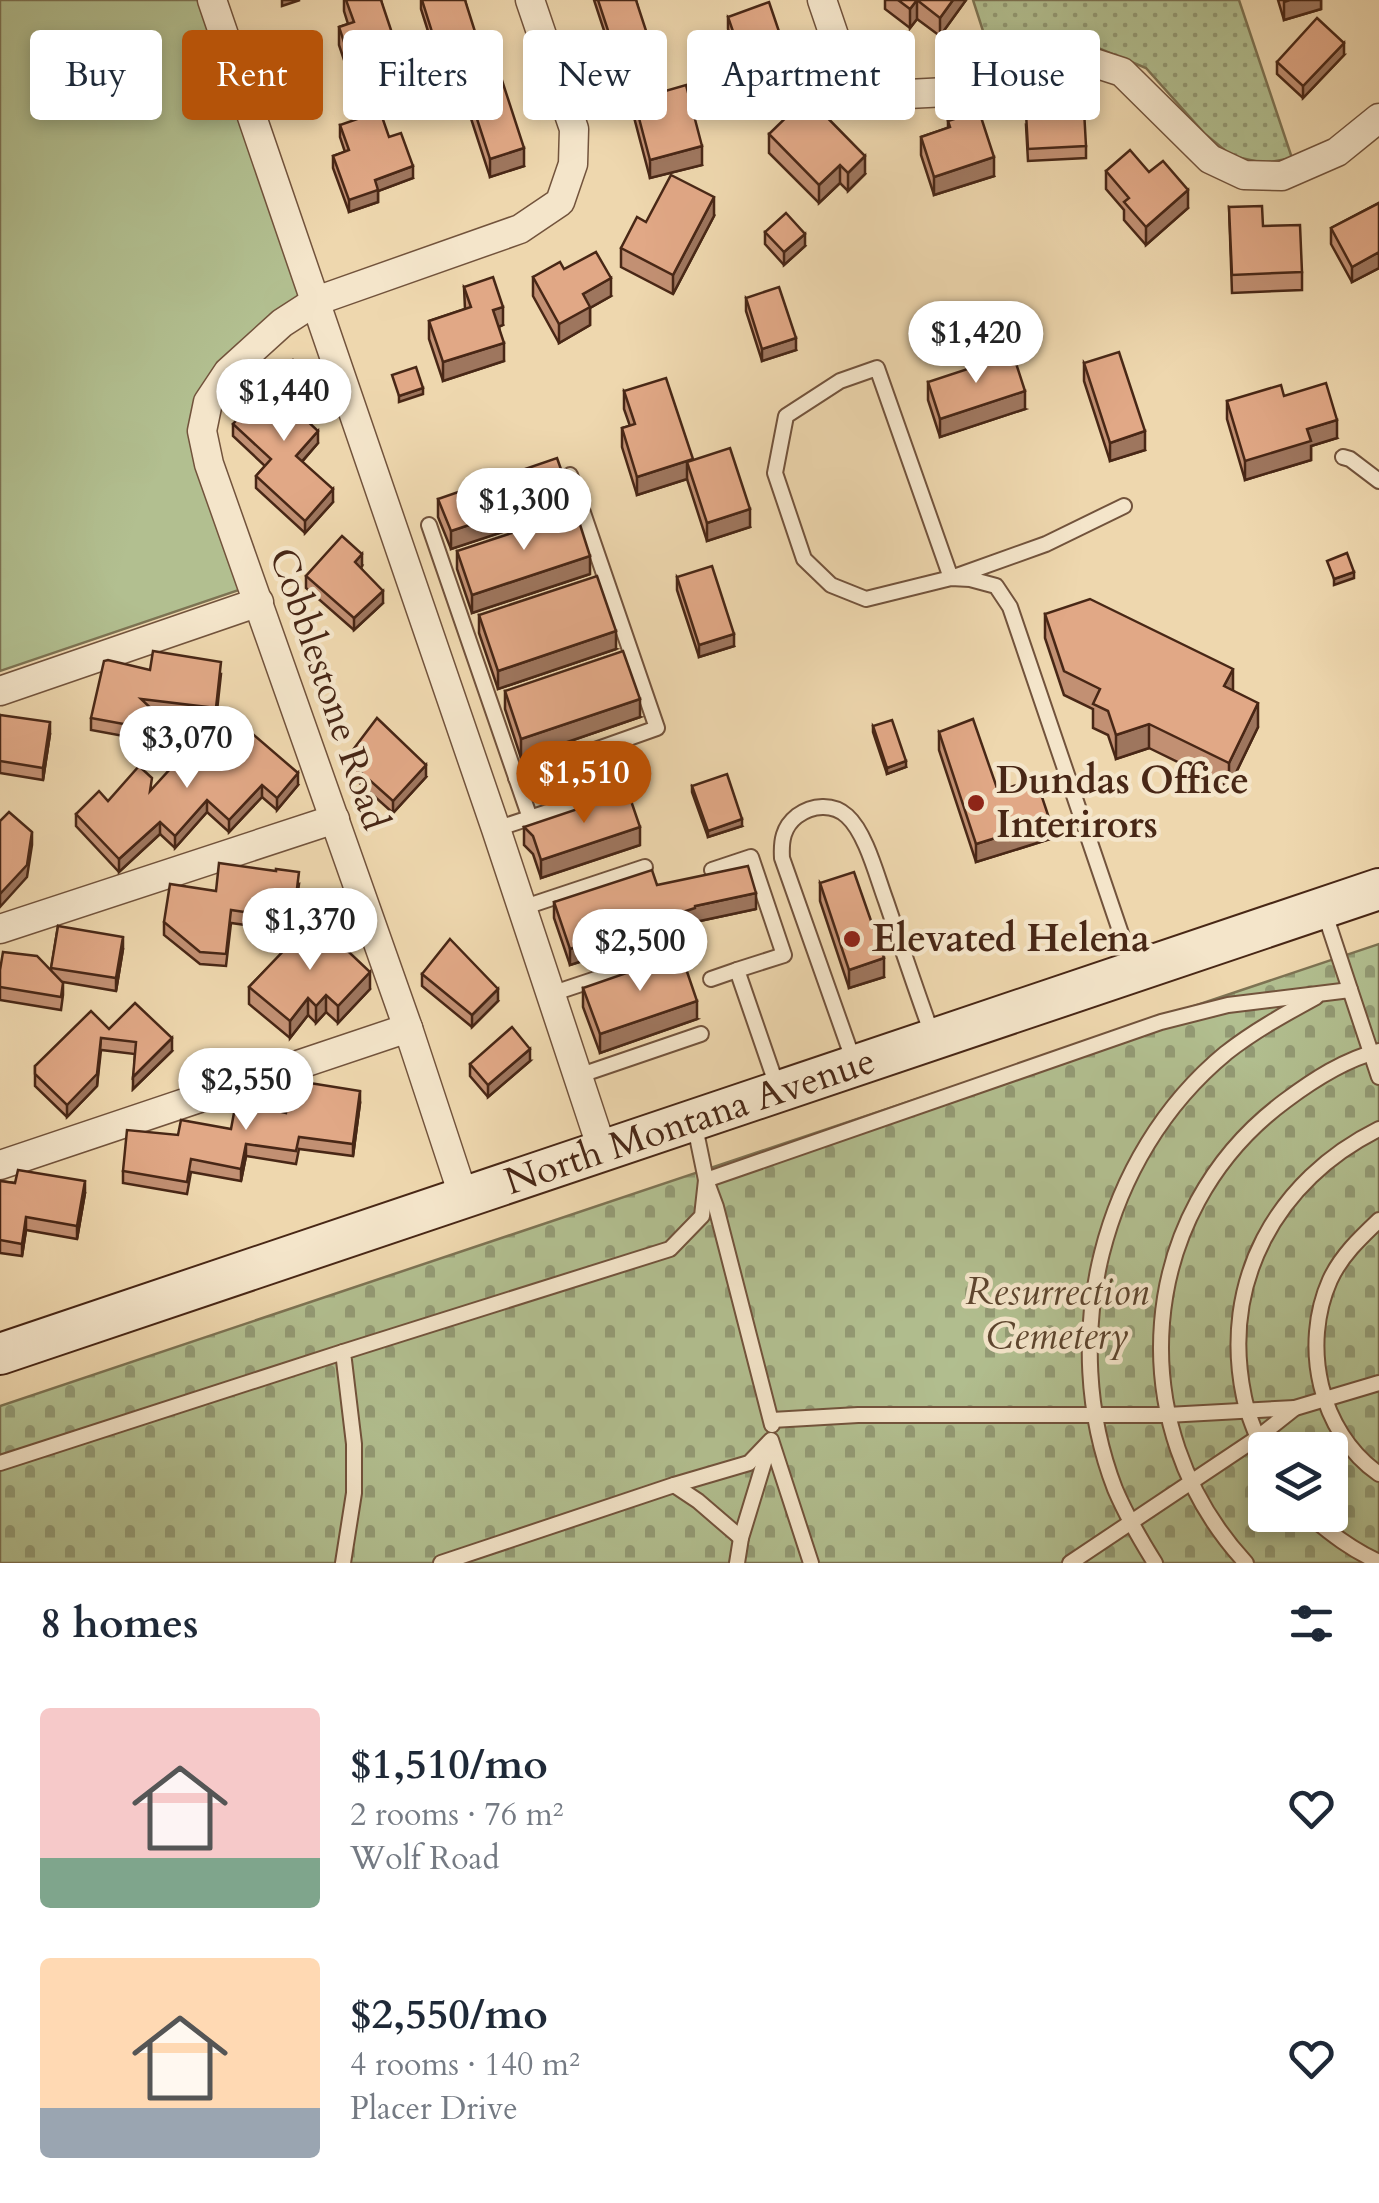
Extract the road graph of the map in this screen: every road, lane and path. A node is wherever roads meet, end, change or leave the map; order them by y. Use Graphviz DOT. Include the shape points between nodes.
graph roads {
  1 [pos="212,0"];
  2 [pos="530,0"];
  3 [pos="822,0"];
  4 [pos="1379,118"];
  5 [pos="316,301"];
  6 [pos="1343,457"];
  7 [pos="570,475"];
  8 [pos="1379,482"];
  9 [pos="1124,506"];
  10 [pos="584,516"];
  11 [pos="566,522"];
  12 [pos="429,524"];
  13 [pos="460,557"];
  14 [pos="442,562"];
  15 [pos="951,578"];
  16 [pos="606,580"];
  17 [pos="588,586"];
  18 [pos="259,602"];
  19 [pos="482,621"];
  20 [pos="464,627"];
  21 [pos="632,654"];
  22 [pos="614,660"];
  23 [pos="0,691"];
  24 [pos="508,697"];
  25 [pos="490,703"];
  26 [pos="516,778"];
  27 [pos="618,789"];
  28 [pos="530,818"];
  29 [pos="335,819"];
  30 [pos="496,829"];
  31 [pos="644,867"];
  32 [pos="712,870"];
  33 [pos="1379,889"];
  34 [pos="522,908"];
  35 [pos="1323,908"];
  36 [pos="0,930"];
  37 [pos="674,954"];
  38 [pos="737,970"];
  39 [pos="1134,972"];
  40 [pos="711,979"];
  41 [pos="1350,990"];
  42 [pos="551,994"];
  43 [pos="1322,994"];
  44 [pos="408,1028"];
  45 [pos="701,1034"];
  46 [pos="934,1040"];
  47 [pos="1375,1052"];
  48 [pos="855,1066"];
  49 [pos="578,1076"];
  50 [pos="1379,1076"];
  51 [pos="779,1092"];
  52 [pos="694,1121"];
  53 [pos="1379,1129"];
  54 [pos="603,1152"];
  55 [pos="0,1165"];
  56 [pos="706,1180"];
  57 [pos="464,1198"];
  58 [pos="1379,1220"];
  59 [pos="343,1352"];
  60 [pos="0,1354"];
  61 [pos="1379,1383"];
  62 [pos="1324,1400"];
  63 [pos="1295,1408"];
  64 [pos="1247,1410"];
  65 [pos="1095,1415"];
  66 [pos="1167,1415"];
  67 [pos="772,1420"];
  68 [pos="1256,1432"];
  69 [pos="1265,1432"];
  70 [pos="771,1440"];
  71 [pos="1248,1445"];
  72 [pos="0,1462"];
  73 [pos="1379,1474"];
  74 [pos="1191,1483"];
  75 [pos="674,1484"];
  76 [pos="1131,1524"];
  77 [pos="1329,1532"];
  78 [pos="741,1538"];
  79 [pos="1379,1562"];
  80 [pos="343,1563"];
  81 [pos="441,1563"];
  82 [pos="737,1563"];
  83 [pos="810,1563"];
  84 [pos="1070,1563"];
  85 [pos="1155,1563"];
  86 [pos="1246,1563"];
  1 -- 5 [label="street"];
  2 -- 5 [label="street, Cobblestone Road" via="574,130 573,164 560,202 520,229"];
  3 -- 4 [label="street" via="855,74 888,95 947,92 1038,61 1085,60 1122,72 1210,159 1244,174 1282,176 1337,152"];
  5 -- 18 [label="street, Cobblestone Road" via="228,372 208,402 202,431"];
  5 -- 30 [label="street"];
  6 -- 8 [label="lane"];
  7 -- 10 [label="lane"];
  9 -- 15 [label="lane" via="1046,544"];
  10 -- 11 [label="lane"];
  10 -- 16 [label="lane"];
  12 -- 14 [label="lane"];
  13 -- 14 [label="lane"];
  14 -- 20 [label="lane"];
  15 -- 15 [label="lane" via="866,598 831,585 804,559 775,473 786,416 840,381 877,368"];
  15 -- 39 [label="lane" via="996,586 1010,607"];
  16 -- 17 [label="lane"];
  16 -- 21 [label="lane"];
  18 -- 23 [label="street"];
  18 -- 29 [label="street, Cobblestone Road"];
  19 -- 20 [label="lane"];
  20 -- 25 [label="lane"];
  21 -- 22 [label="lane"];
  21 -- 26 [label="lane" via="657,728"];
  24 -- 25 [label="lane"];
  25 -- 26 [label="lane"];
  26 -- 28 [label="lane"];
  27 -- 28 [label="lane"];
  28 -- 30 [label="lane"];
  29 -- 36 [label="street"];
  29 -- 44 [label="street, Cobblestone Road"];
  30 -- 34 [label="street"];
  31 -- 34 [label="lane"];
  32 -- 38 [label="lane" via="752,858 784,955"];
  33 -- 35 [label="main road, North Montana Avenue"];
  34 -- 42 [label="street"];
  35 -- 39 [label="main road, North Montana Avenue"];
  35 -- 41 [label="lane"];
  37 -- 42 [label="lane"];
  38 -- 40 [label="lane"];
  38 -- 51 [label="lane"];
  39 -- 46 [label="main road, North Montana Avenue"];
  41 -- 43 [label="lane"];
  41 -- 47 [label="lane"];
  42 -- 49 [label="street"];
  43 -- 56 [label="lane" via="1228,1005 1161,1022"];
  43 -- 65 [label="lane" via="1225,1054 1150,1140 1103,1244 1089,1358"];
  44 -- 55 [label="street"];
  44 -- 57 [label="street, Cobblestone Road"];
  45 -- 49 [label="lane"];
  46 -- 48 [label="main road, North Montana Avenue"];
  46 -- 48 [label="lane" via="859,832 846,814 814,807 791,822 782,858"];
  47 -- 50 [label="lane"];
  47 -- 66 [label="lane" via="1312,1080 1261,1119 1218,1168 1186,1224 1166,1286 1160,1350"];
  48 -- 51 [label="main road, North Montana Avenue"];
  49 -- 54 [label="street"];
  51 -- 52 [label="main road, North Montana Avenue"];
  52 -- 54 [label="main road, North Montana Avenue"];
  52 -- 56 [label="lane"];
  53 -- 64 [label="lane" via="1309,1176 1258,1250 1238,1337"];
  54 -- 57 [label="main road, North Montana Avenue"];
  56 -- 59 [label="lane" via="702,1216 670,1249"];
  56 -- 67 [label="lane"];
  57 -- 60 [label="main road, North Montana Avenue"];
  58 -- 62 [label="lane" via="1330,1279 1318,1319 1316,1360"];
  59 -- 72 [label="lane"];
  59 -- 80 [label="lane" via="354,1444"];
  61 -- 62 [label="lane"];
  62 -- 63 [label="lane"];
  62 -- 73 [label="lane" via="1342,1436"];
  63 -- 64 [label="lane"];
  63 -- 69 [label="lane"];
  64 -- 66 [label="lane"];
  64 -- 68 [label="lane"];
  65 -- 66 [label="lane"];
  65 -- 67 [label="lane"];
  65 -- 76 [label="lane"];
  66 -- 74 [label="lane"];
  67 -- 70 [label="lane"];
  70 -- 75 [label="lane" via="749,1462"];
  70 -- 78 [label="lane"];
  70 -- 83 [label="lane"];
  71 -- 74 [label="lane"];
  74 -- 76 [label="lane"];
  74 -- 86 [label="lane"];
  75 -- 78 [label="lane"];
  75 -- 81 [label="lane"];
  76 -- 84 [label="lane"];
  76 -- 85 [label="lane"];
  77 -- 79 [label="lane"];
  78 -- 82 [label="lane"];
}
